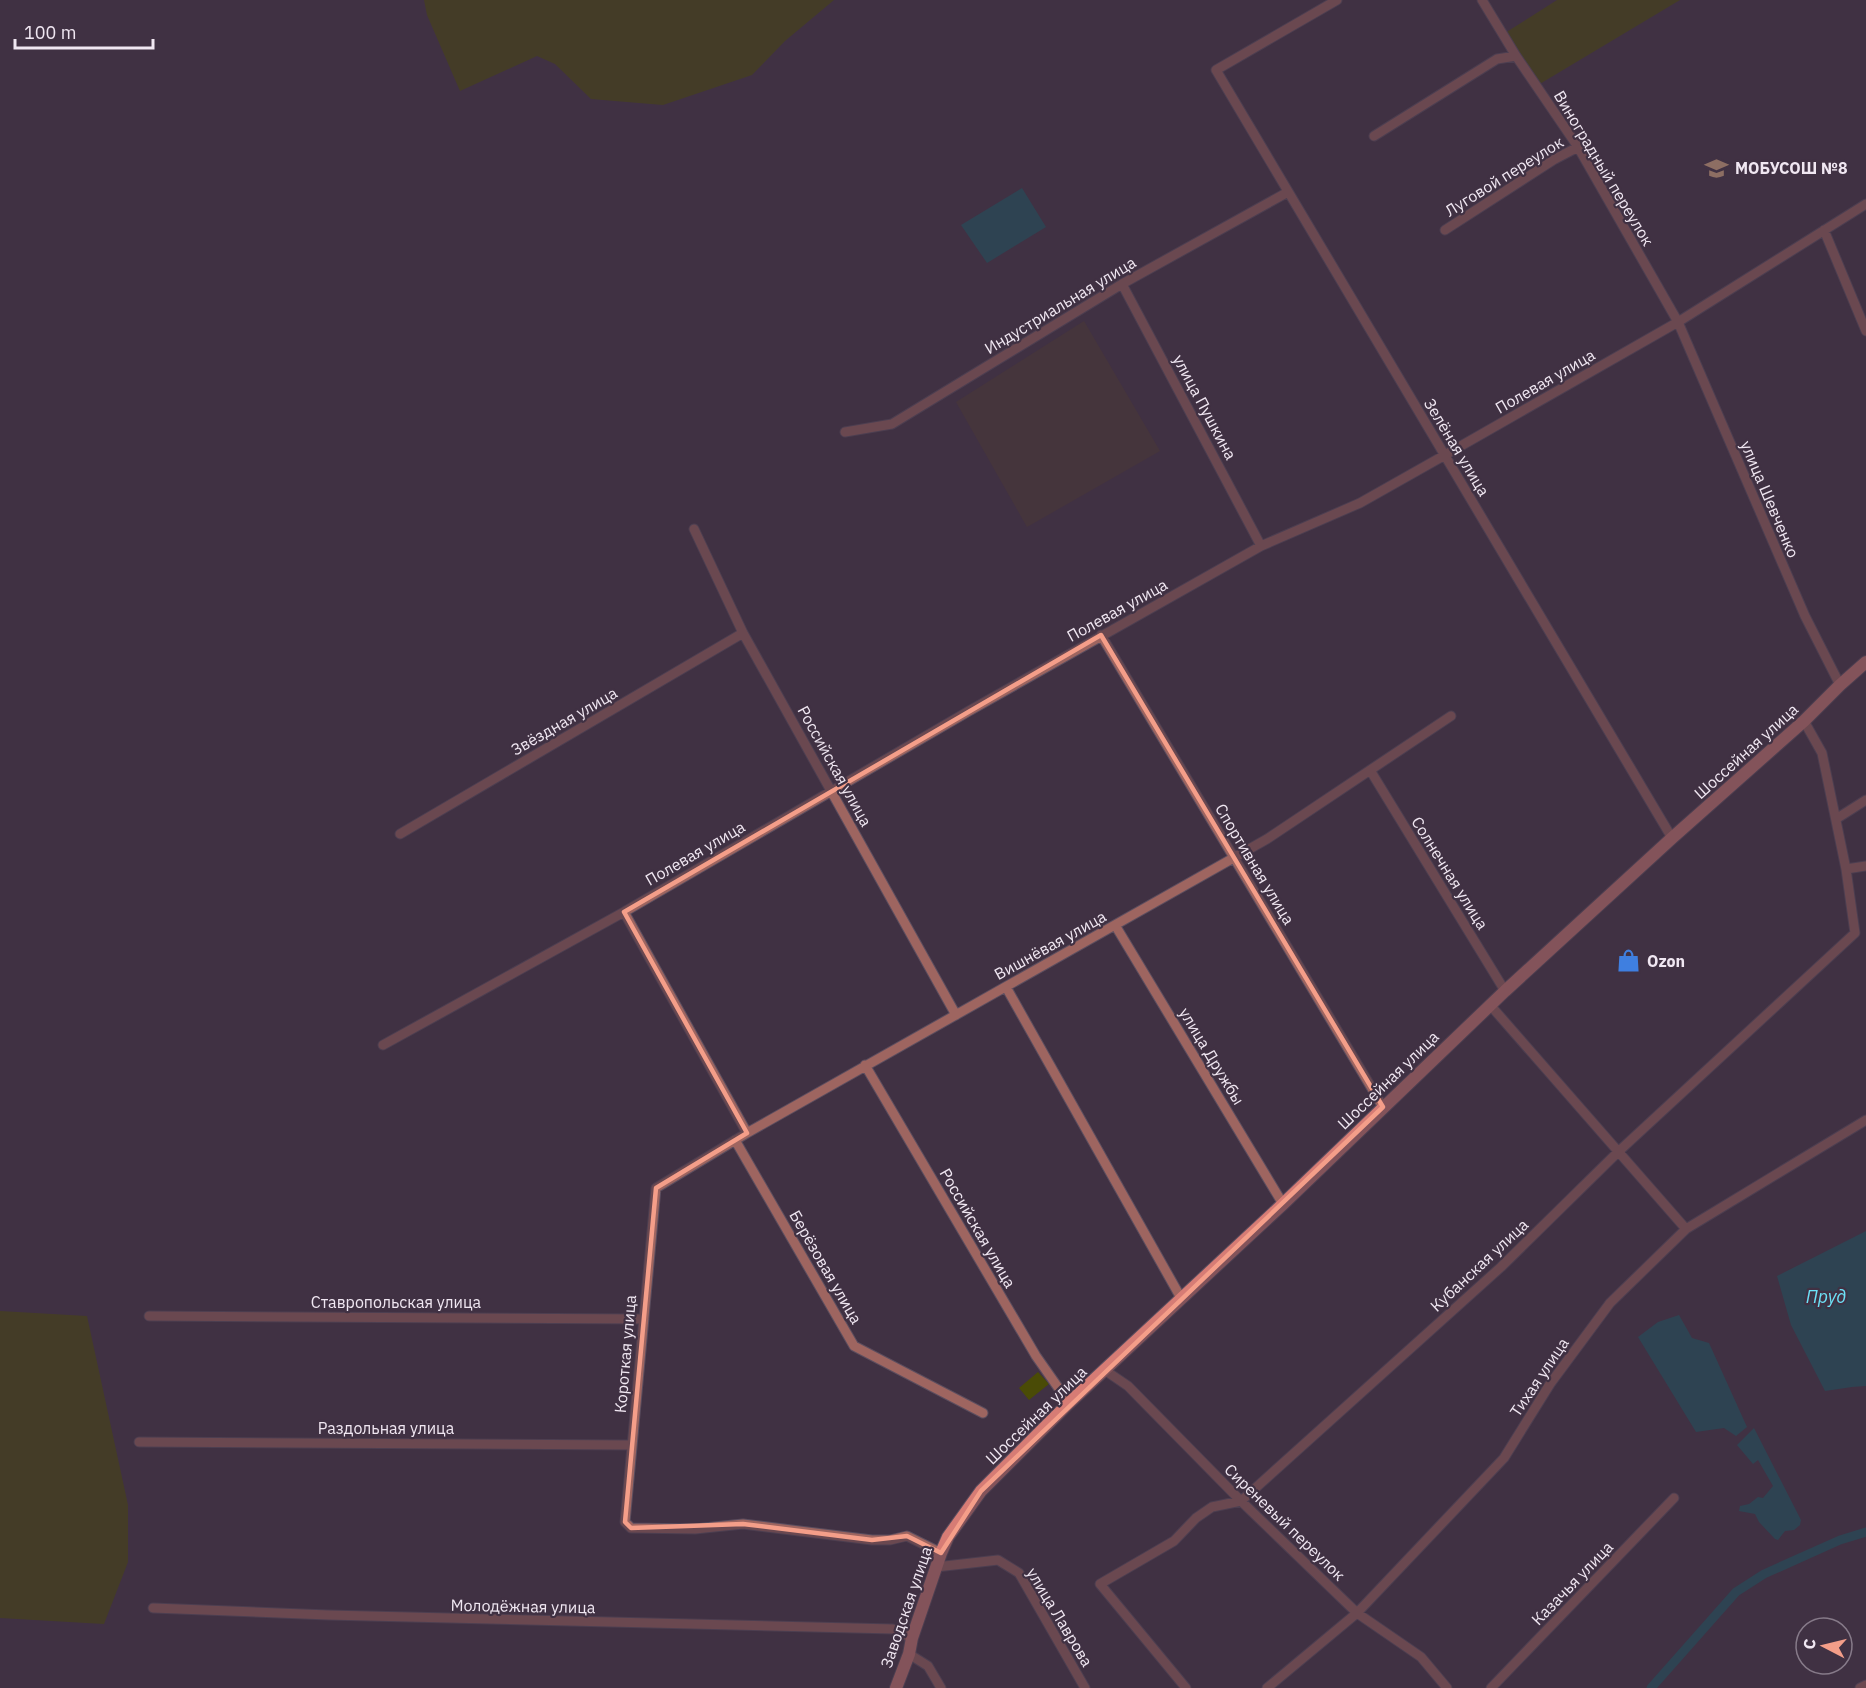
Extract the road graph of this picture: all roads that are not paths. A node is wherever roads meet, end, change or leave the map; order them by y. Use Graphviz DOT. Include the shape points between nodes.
graph roads {
  1 [pos="1337,0"];
  2 [pos="1482,0"];
  3 [pos="1516,56"];
  4 [pos="1374,136"];
  5 [pos="1578,147"];
  6 [pos="1288,192"];
  7 [pos="1866,204"];
  8 [pos="1445,230"];
  9 [pos="1824,230"];
  10 [pos="1122,284"];
  11 [pos="1678,322"];
  12 [pos="1866,331"];
  13 [pos="845,432"];
  14 [pos="1445,455"];
  15 [pos="694,529"];
  16 [pos="1261,546"];
  17 [pos="743,633"];
  18 [pos="1101,636"];
  19 [pos="1866,662"];
  20 [pos="1839,685"];
  21 [pos="1451,716"];
  22 [pos="1804,722"];
  23 [pos="1370,771"];
  24 [pos="832,791"];
  25 [pos="1866,800"];
  26 [pos="1836,819"];
  27 [pos="400,834"];
  28 [pos="1672,838"];
  29 [pos="1234,859"];
  30 [pos="1866,866"];
  31 [pos="1846,868"];
  32 [pos="624,912"];
  33 [pos="1115,925"];
  34 [pos="1006,987"];
  35 [pos="1505,991"];
  36 [pos="1491,1006"];
  37 [pos="956,1015"];
  38 [pos="383,1045"];
  39 [pos="865,1065"];
  40 [pos="1383,1107"];
  41 [pos="1866,1120"];
  42 [pos="747,1133"];
  43 [pos="735,1140"];
  44 [pos="1618,1152"];
  45 [pos="656,1188"];
  46 [pos="1283,1204"];
  47 [pos="1686,1229"];
  48 [pos="1181,1298"];
  49 [pos="149,1316"];
  50 [pos="644,1319"];
  51 [pos="1106,1371"];
  52 [pos="1069,1403"];
  53 [pos="983,1413"];
  54 [pos="139,1442"];
  55 [pos="632,1445"];
  56 [pos="1674,1498"];
  57 [pos="1241,1501"];
  58 [pos="948,1537"];
  59 [pos="941,1553"];
  60 [pos="936,1567"];
  61 [pos="153,1608"];
  62 [pos="1357,1613"];
  63 [pos="912,1638"];
  64 [pos="909,1654"];
  65 [pos="1866,1685"];
  66 [pos="896,1688"];
  67 [pos="941,1688"];
  68 [pos="1085,1688"];
  69 [pos="1186,1688"];
  70 [pos="1267,1688"];
  71 [pos="1447,1688"];
  72 [pos="1491,1688"];
  73 [pos="1860,1688"];
  1 -- 6 [label="street, Зелёная улица" via="1216,70"];
  2 -- 3 [label="street, Виноградный переулок"];
  3 -- 4 [label="street" via="1497,59"];
  3 -- 5 [label="street, Виноградный переулок"];
  5 -- 8 [label="street, Луговой переулок"];
  5 -- 11 [label="street, Виноградный переулок"];
  6 -- 10 [label="street, Индустриальная улица"];
  6 -- 14 [label="street, Зелёная улица"];
  7 -- 9 [label="street, Полевая улица"];
  9 -- 11 [label="street, Полевая улица"];
  9 -- 12 [label="street"];
  10 -- 13 [label="street, Индустриальная улица" via="892,424"];
  10 -- 16 [label="street, улица Пушкина"];
  11 -- 14 [label="street, Полевая улица"];
  11 -- 20 [label="street, улица Шевченко" via="1805,616"];
  14 -- 16 [label="street, Полевая улица" via="1360,503"];
  14 -- 28 [label="street, Зелёная улица"];
  15 -- 17 [label="street, Российская улица"];
  16 -- 18 [label="street, Полевая улица"];
  17 -- 24 [label="street, Российская улица"];
  17 -- 27 [label="street, Звёздная улица"];
  18 -- 24 [label="street, Полевая улица"];
  18 -- 29 [label="street, Спортивная улица"];
  19 -- 20 [label="main road, Шоссейная улица"];
  20 -- 22 [label="main road, Шоссейная улица"];
  21 -- 23 [label="street, Вишнёвая улица"];
  22 -- 26 [label="street" via="1822,753"];
  22 -- 28 [label="main road, Шоссейная улица"];
  23 -- 29 [label="street, Вишнёвая улица"];
  23 -- 35 [label="street, Солнечная улица"];
  24 -- 32 [label="street, Полевая улица"];
  24 -- 37 [label="street, Российская улица"];
  25 -- 26 [label="street"];
  26 -- 31 [label="street"];
  28 -- 35 [label="main road, Шоссейная улица"];
  29 -- 33 [label="street, Вишнёвая улица"];
  29 -- 40 [label="street, Спортивная улица"];
  30 -- 31 [label="street"];
  31 -- 44 [label="street, Кубанская улица" via="1855,933"];
  32 -- 38 [label="street, Полевая улица"];
  32 -- 42 [label="street"];
  33 -- 34 [label="street, Вишнёвая улица"];
  33 -- 46 [label="street, улица Дружбы"];
  34 -- 37 [label="street, Вишнёвая улица"];
  34 -- 48 [label="street"];
  35 -- 36 [label="main road, Шоссейная улица"];
  36 -- 40 [label="main road, Шоссейная улица"];
  36 -- 44 [label="street"];
  37 -- 39 [label="street, Вишнёвая улица"];
  39 -- 42 [label="street, Вишнёвая улица"];
  39 -- 52 [label="street, Российская улица" via="1036,1356"];
  40 -- 46 [label="main road, Шоссейная улица"];
  41 -- 47 [label="street, Тихая улица"];
  42 -- 43 [label="street, Вишнёвая улица"];
  43 -- 45 [label="street, Вишнёвая улица"];
  43 -- 53 [label="street, Берёзовая улица" via="854,1346"];
  44 -- 47 [label="street"];
  44 -- 57 [label="street, Кубанская улица" via="1501,1267"];
  45 -- 50 [label="street, Короткая улица"];
  46 -- 48 [label="main road, Шоссейная улица"];
  47 -- 62 [label="street, Тихая улица" via="1610,1303 1550,1384 1504,1458"];
  48 -- 51 [label="main road, Шоссейная улица"];
  49 -- 50 [label="street, Ставропольская улица"];
  50 -- 55 [label="street, Короткая улица"];
  51 -- 52 [label="main road, Шоссейная улица"];
  51 -- 57 [label="street, Сиреневый переулок" via="1128,1386"];
  52 -- 58 [label="main road, Шоссейная улица" via="981,1491"];
  54 -- 55 [label="street, Раздольная улица"];
  55 -- 59 [label="street, Короткая улица" via="625,1522 631,1528 695,1529 742,1524 882,1540 907,1536"];
  56 -- 72 [label="street, Казачья улица"];
  57 -- 62 [label="street, Сиреневый переулок"];
  57 -- 69 [label="street" via="1212,1507 1174,1541 1100,1584"];
  58 -- 59 [label="main road, Заводская улица"];
  59 -- 60 [label="main road, Заводская улица"];
  60 -- 63 [label="main road, Заводская улица"];
  60 -- 68 [label="street, улица Лаврова" via="998,1560 1018,1573"];
  61 -- 63 [label="street, Молодёжная улица" via="893,1629"];
  62 -- 70 [label="street, Тихая улица"];
  62 -- 71 [label="street, Сиреневый переулок" via="1421,1657"];
  63 -- 64 [label="main road, Заводская улица"];
  64 -- 66 [label="main road, Заводская улица"];
  64 -- 67 [label="street" via="928,1666"];
  65 -- 73 [label="street"];
}
